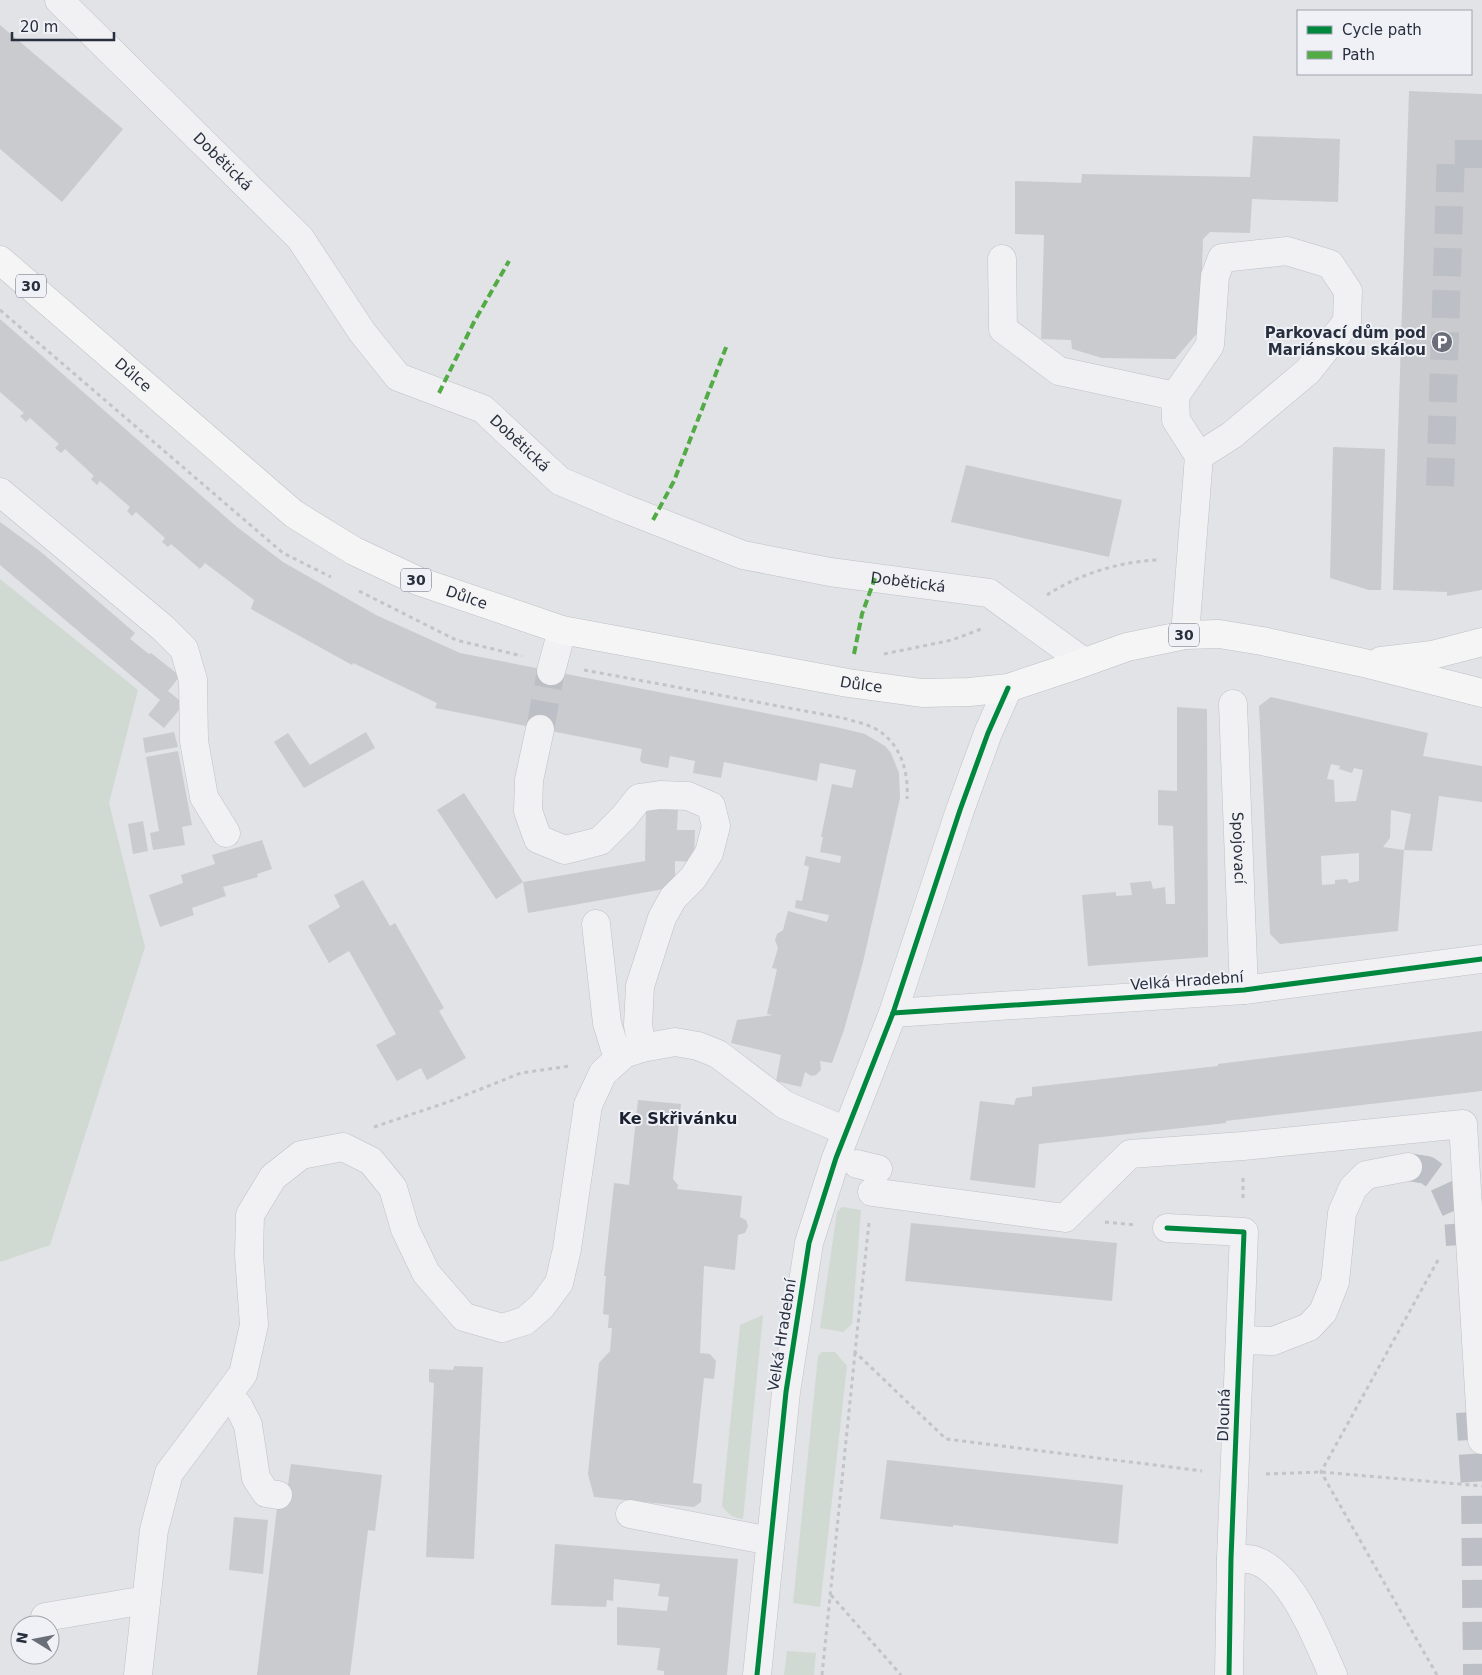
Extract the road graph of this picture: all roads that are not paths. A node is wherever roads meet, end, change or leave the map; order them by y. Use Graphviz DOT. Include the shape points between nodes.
graph roads {
  1 [pos="59,0"];
  2 [pos="1002,259"];
  3 [pos="0,260"];
  4 [pos="1175,396"];
  5 [pos="1199,456"];
  6 [pos="0,492"];
  7 [pos="562,630"];
  8 [pos="1185,635"];
  9 [pos="1482,642"];
  10 [pos="1084,662"];
  11 [pos="1364,663"];
  12 [pos="551,671"];
  13 [pos="1008,688"];
  14 [pos="1482,693"];
  15 [pos="1233,704"];
  16 [pos="540,729"];
  17 [pos="226,833"];
  18 [pos="596,924"];
  19 [pos="1482,959"];
  20 [pos="1244,990"];
  21 [pos="893,1013"];
  22 [pos="621,1060"];
  23 [pos="846,1132"];
  24 [pos="1408,1167"];
  25 [pos="869,1175"];
  26 [pos="1167,1228"];
  27 [pos="1240,1340"];
  28 [pos="229,1394"];
  29 [pos="1482,1440"];
  30 [pos="278,1495"];
  31 [pos="630,1514"];
  32 [pos="770,1541"];
  33 [pos="1231,1559"];
  34 [pos="146,1600"];
  35 [pos="60,1615"];
  36 [pos="138,1675"];
  37 [pos="757,1675"];
  38 [pos="1228,1675"];
  39 [pos="1333,1675"];
  1 -- 10 [label="street, Dobětická" via="300,238 362,332 398,377 483,409 560,481 621,507 743,555 830,572 989,593"];
  2 -- 4 [label="street" via="1003,329 1059,371"];
  3 -- 7 [label="main road, Důlce / 30" via="294,514 354,550 418,581"];
  4 -- 5 [label="street" via="1176,420"];
  4 -- 5 [label="street" via="1210,346 1215,276 1222,258 1287,251 1330,264 1348,291 1347,322 1308,371 1232,435"];
  5 -- 8 [label="street"];
  6 -- 17 [label="street" via="184,649 193,680 194,741 204,797"];
  7 -- 12 [label="street"];
  7 -- 13 [label="main road, Důlce / 30" via="848,683 922,693"];
  8 -- 10 [label="main road, 30" via="1127,647"];
  8 -- 11 [label="main road, 30" via="1228,635"];
  9 -- 11 [label="main road, 30" via="1432,655"];
  10 -- 13 [label="main road, 30"];
  11 -- 14 [label="main road, 30"];
  13 -- 21 [label="street, Velká Hradební" via="960,810"];
  15 -- 20 [label="street, Spojovací"];
  16 -- 22 [label="street" via="529,780 528,811 538,839 565,850 600,841 640,798 660,795 688,796 711,806 716,826 709,853 693,878 673,898 662,918 640,986 638,1025"];
  18 -- 22 [label="street" via="607,1023"];
  19 -- 20 [label="street, Velká Hradební"];
  20 -- 21 [label="street, Velká Hradební"];
  21 -- 23 [label="street, Velká Hradební"];
  22 -- 23 [label="street" via="675,1042 698,1046 718,1054 785,1105"];
  22 -- 28 [label="street" via="588,1105 559,1283 542,1306 525,1321 502,1328 464,1317 426,1273 405,1229 393,1188 371,1161 342,1147 301,1155 274,1177 250,1215 254,1325 243,1374"];
  23 -- 32 [label="street, Velká Hradební" via="808,1244 786,1392"];
  24 -- 27 [label="street" via="1366,1175 1354,1188 1342,1212 1335,1282 1323,1312 1309,1327 1273,1340"];
  25 -- 29 [label="street" via="1065,1218 1130,1154 1463,1124"];
  26 -- 27 [label="street, Dlouhá" via="1244,1232"];
  27 -- 33 [label="street, Dlouhá"];
  28 -- 30 [label="street" via="248,1425 256,1478 266,1493"];
  28 -- 34 [label="street" via="169,1474 154,1530"];
  31 -- 32 [label="street"];
  32 -- 37 [label="street, Velká Hradební"];
  33 -- 38 [label="street, Dlouhá"];
  33 -- 39 [label="street" via="1254,1560 1279,1575 1306,1614"];
  34 -- 35 [label="street"];
  34 -- 36 [label="street"];
}
